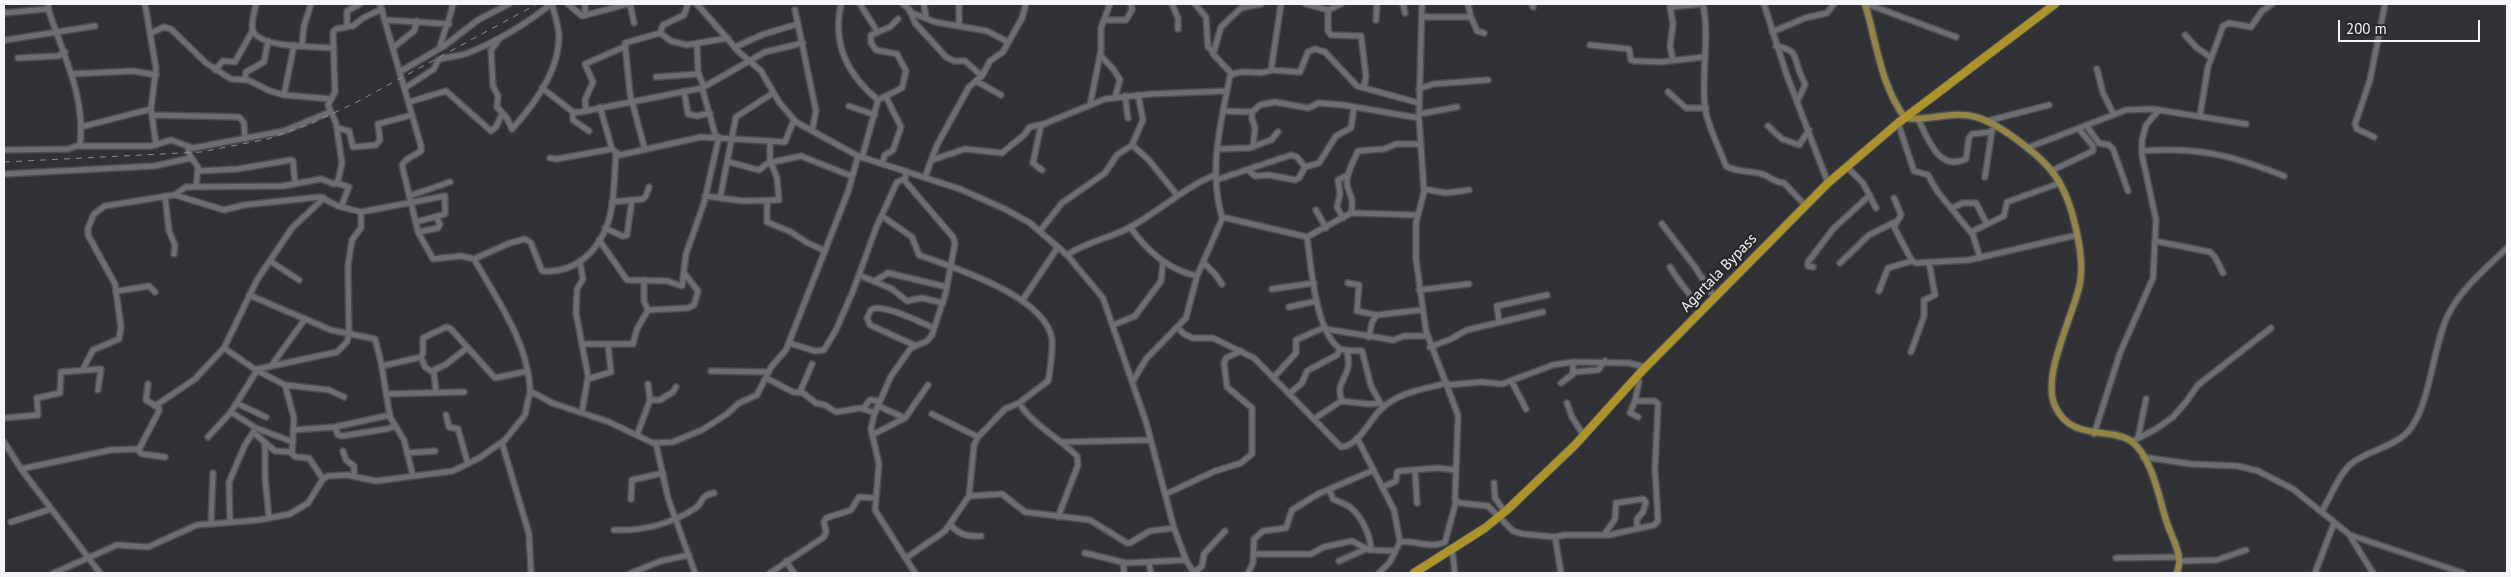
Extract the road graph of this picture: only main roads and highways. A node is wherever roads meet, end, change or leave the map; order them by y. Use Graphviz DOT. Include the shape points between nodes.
graph roads {
  1 [pos="1866,4"];
  2 [pos="2055,4"];
  3 [pos="1901,121"];
  4 [pos="1414,573"];
  5 [pos="2177,573"];
  1 -- 3 [label="main road" via="1884,77"];
  2 -- 3 [label="highway, Agartala Bypass"];
  3 -- 4 [label="highway, Agartala Bypass" via="1805,205 1637,376 1584,436 1502,515"];
  3 -- 5 [label="main road" via="1960,114 1991,126 2027,148 2060,183 2077,235 2082,274 2058,351 2052,392 2055,407 2076,427 2131,442 2143,457 2156,483 2179,559"];
}
